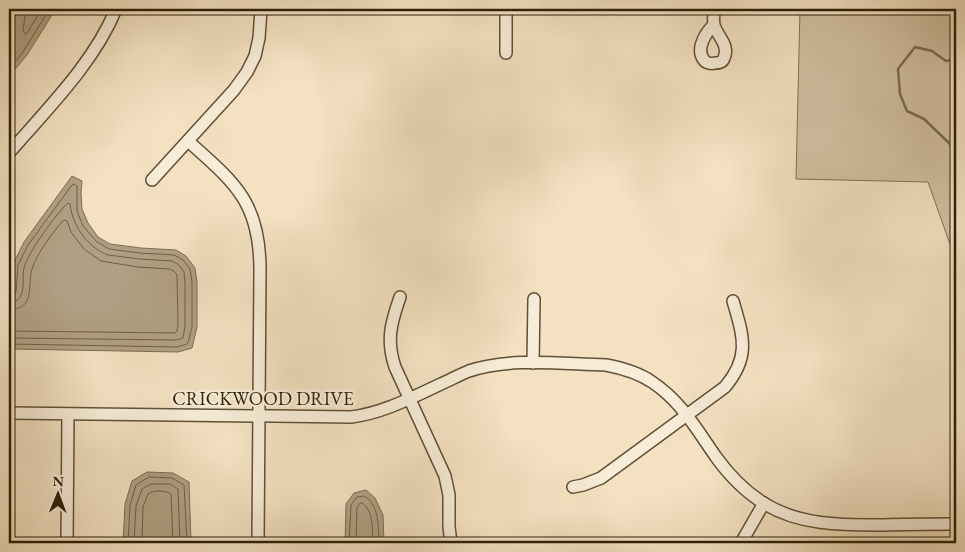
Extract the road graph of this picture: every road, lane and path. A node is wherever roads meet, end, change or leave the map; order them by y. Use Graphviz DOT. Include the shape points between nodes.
graph roads {
  1 [pos="116,9"];
  2 [pos="261,9"];
  3 [pos="506,9"];
  4 [pos="714,9"];
  5 [pos="714,25"];
  6 [pos="506,53"];
  7 [pos="188,141"];
  8 [pos="9,153"];
  9 [pos="152,180"];
  10 [pos="400,297"];
  11 [pos="534,300"];
  12 [pos="733,301"];
  13 [pos="533,363"];
  14 [pos="410,398"];
  15 [pos="9,413"];
  16 [pos="68,414"];
  17 [pos="686,415"];
  18 [pos="259,416"];
  19 [pos="573,487"];
  20 [pos="764,503"];
  21 [pos="956,524"];
  22 [pos="67,543"];
  23 [pos="258,543"];
  24 [pos="450,543"];
  25 [pos="741,543"];
  1 -- 8 [label="street" via="84,65"];
  2 -- 7 [label="street" via="260,38 247,72"];
  3 -- 6 [label="street"];
  4 -- 5 [label="street"];
  7 -- 9 [label="street"];
  7 -- 18 [label="street" via="234,185 248,206 256,229 260,247"];
  10 -- 14 [label="street" via="390,344 395,367"];
  11 -- 13 [label="street"];
  12 -- 17 [label="street" via="742,335 739,365 725,387"];
  13 -- 14 [label="street, CRICKWOOD DRIVE" via="482,367"];
  13 -- 17 [label="street, CRICKWOOD DRIVE" via="599,364 620,368 652,382"];
  14 -- 18 [label="street, CRICKWOOD DRIVE" via="385,410 351,417"];
  14 -- 24 [label="street" via="446,481"];
  15 -- 16 [label="street, CRICKWOOD DRIVE"];
  16 -- 18 [label="street, CRICKWOOD DRIVE"];
  16 -- 22 [label="street"];
  17 -- 19 [label="street" via="601,478"];
  17 -- 20 [label="street, CRICKWOOD DRIVE" via="724,468"];
  18 -- 23 [label="street"];
  20 -- 21 [label="street, CRICKWOOD DRIVE" via="793,516 831,524"];
  20 -- 25 [label="street"];
}
